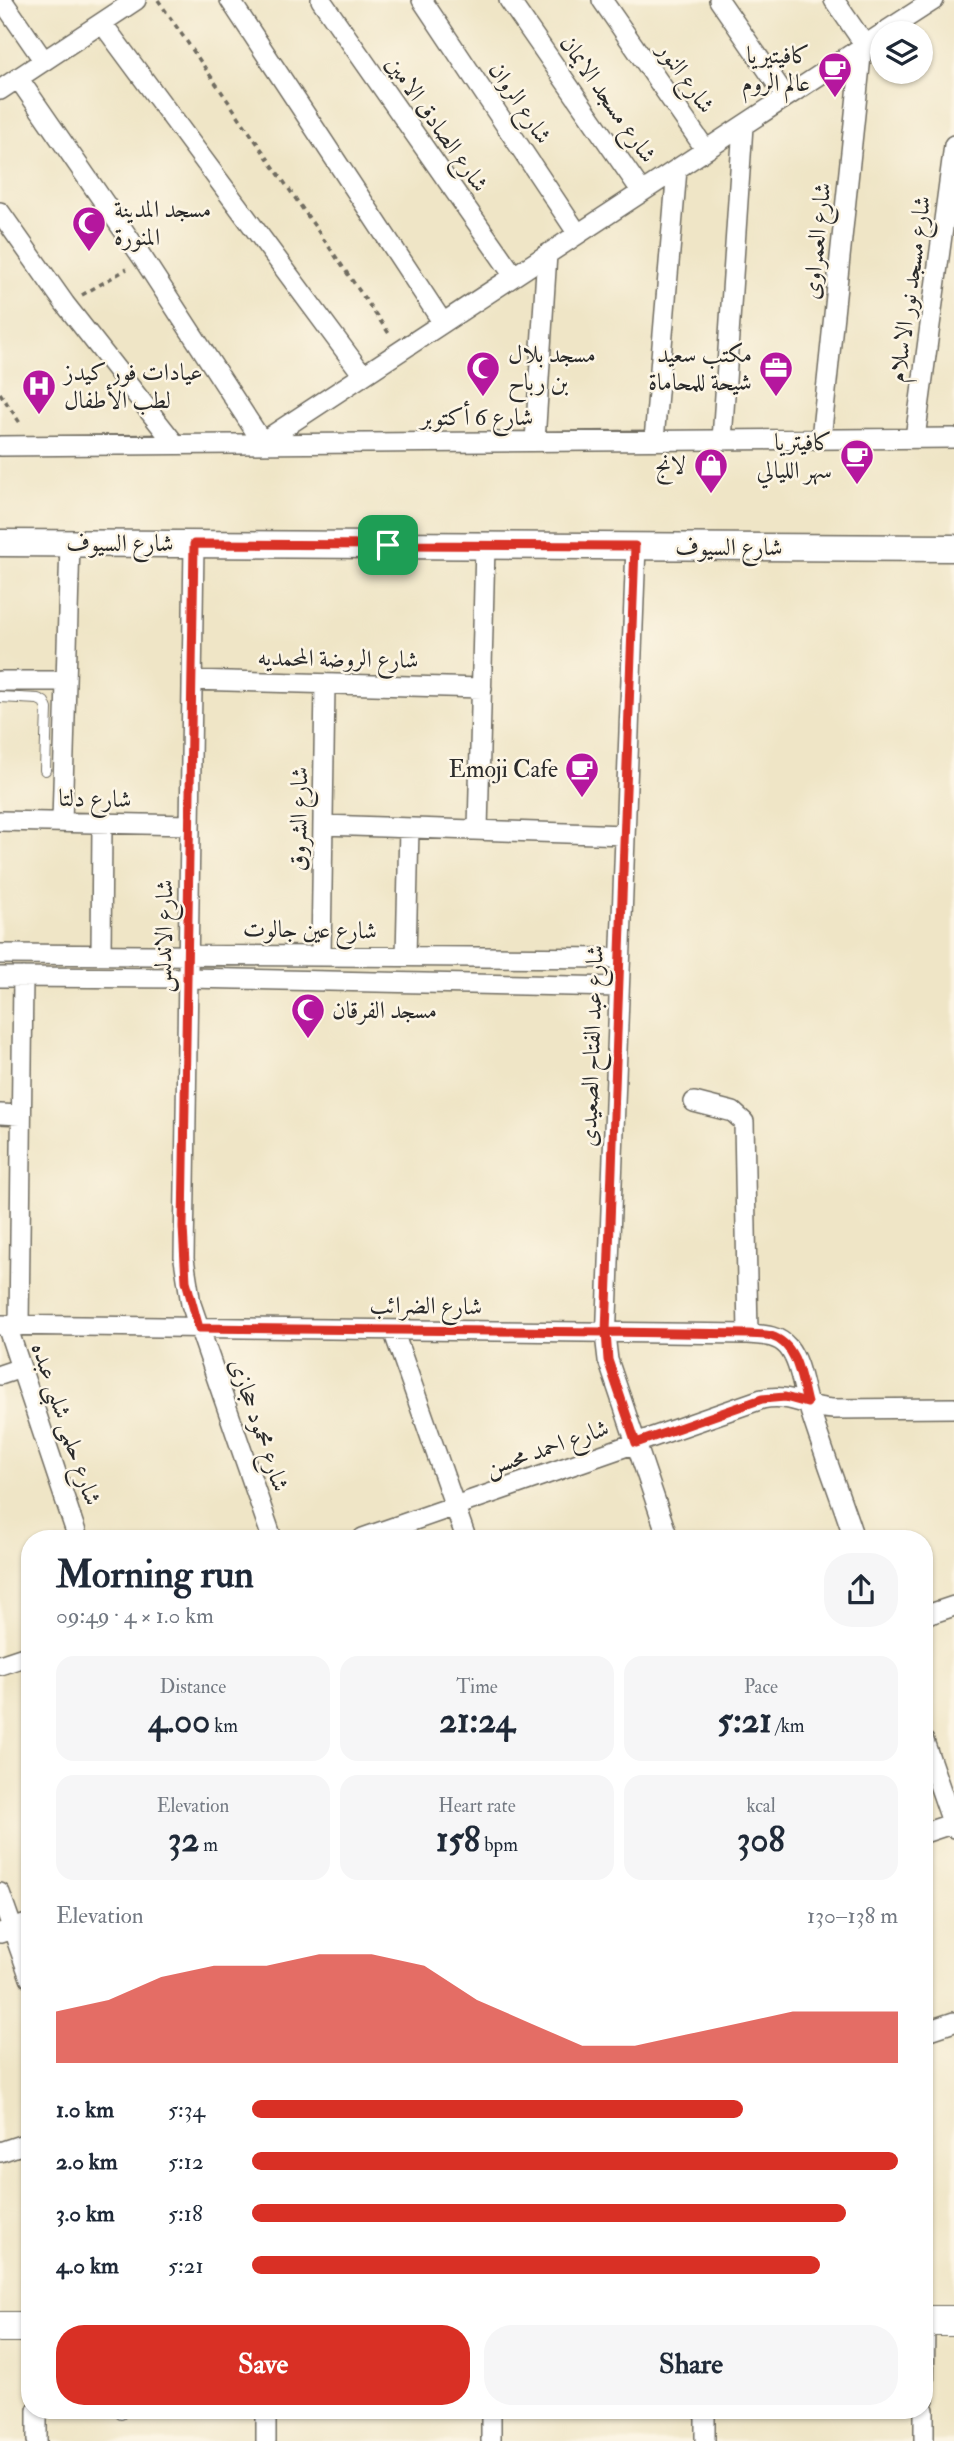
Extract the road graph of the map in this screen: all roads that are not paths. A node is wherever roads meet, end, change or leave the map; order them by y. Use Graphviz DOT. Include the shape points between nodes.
graph roads {
  1 [pos="2,0"];
  2 [pos="136,0"];
  3 [pos="230,0"];
  4 [pos="321,0"];
  5 [pos="422,0"];
  6 [pos="509,0"];
  7 [pos="602,0"];
  8 [pos="719,0"];
  9 [pos="834,0"];
  10 [pos="934,0"];
  11 [pos="109,12"];
  12 [pos="902,21"];
  13 [pos="870,42"];
  14 [pos="863,46"];
  15 [pos="44,61"];
  16 [pos="18,78"];
  17 [pos="0,90"];
  18 [pos="786,97"];
  19 [pos="743,126"];
  20 [pos="954,145"];
  21 [pos="706,150"];
  22 [pos="677,169"];
  23 [pos="642,192"];
  24 [pos="0,212"];
  25 [pos="578,234"];
  26 [pos="547,254"];
  27 [pos="514,276"];
  28 [pos="443,323"];
  29 [pos="363,375"];
  30 [pos="915,438"];
  31 [pos="954,438"];
  32 [pos="821,439"];
  33 [pos="654,440"];
  34 [pos="722,440"];
  35 [pos="536,442"];
  36 [pos="262,443"];
  37 [pos="175,444"];
  38 [pos="0,446"];
  39 [pos="0,542"];
  40 [pos="70,543"];
  41 [pos="194,544"];
  42 [pos="485,545"];
  43 [pos="635,546"];
  44 [pos="954,548"];
  45 [pos="192,680"];
  46 [pos="0,681"];
  47 [pos="66,681"];
  48 [pos="325,684"];
  49 [pos="482,688"];
  50 [pos="0,697"];
  51 [pos="55,756"];
  52 [pos="45,770"];
  53 [pos="0,821"];
  54 [pos="62,822"];
  55 [pos="102,823"];
  56 [pos="190,825"];
  57 [pos="323,825"];
  58 [pos="409,828"];
  59 [pos="478,830"];
  60 [pos="625,835"];
  61 [pos="0,954"];
  62 [pos="101,954"];
  63 [pos="188,954"];
  64 [pos="321,955"];
  65 [pos="406,956"];
  66 [pos="620,958"];
  67 [pos="0,977"];
  68 [pos="23,978"];
  69 [pos="187,978"];
  70 [pos="619,987"];
  71 [pos="694,1102"];
  72 [pos="0,1114"];
  73 [pos="21,1115"];
  74 [pos="9,1326"];
  75 [pos="199,1328"];
  76 [pos="393,1330"];
  77 [pos="606,1332"];
  78 [pos="748,1334"];
  79 [pos="20,1368"];
  80 [pos="0,1375"];
  81 [pos="807,1403"];
  82 [pos="954,1408"];
  83 [pos="636,1443"];
  84 [pos="455,1506"];
  85 [pos="75,1530"];
  86 [pos="269,1530"];
  87 [pos="386,1530"];
  88 [pos="463,1530"];
  89 [pos="665,1530"];
  90 [pos="851,1530"];
  91 [pos="954,1606"];
  92 [pos="933,1613"];
  93 [pos="21,1658"];
  94 [pos="0,1665"];
  95 [pos="933,1767"];
  96 [pos="953,1825"];
  97 [pos="933,1831"];
  98 [pos="0,1893"];
  99 [pos="14,1929"];
  100 [pos="21,1950"];
  101 [pos="954,2022"];
  102 [pos="933,2029"];
  103 [pos="21,2145"];
  104 [pos="0,2152"];
  105 [pos="0,2327"];
  106 [pos="21,2327"];
  107 [pos="37,2419"];
  108 [pos="266,2419"];
  109 [pos="491,2419"];
  110 [pos="705,2419"];
  111 [pos="924,2419"];
  112 [pos="37,2441"];
  113 [pos="267,2441"];
  114 [pos="491,2441"];
  115 [pos="705,2441"];
  116 [pos="923,2441"];
  1 -- 15 [label="street"];
  2 -- 11 [label="street"];
  3 -- 28 [label="street"];
  4 -- 27 [label="street, شارع الصادق الامين"];
  5 -- 25 [label="street, شارع الروان"];
  6 -- 23 [label="street, شارع مسجد الايمان"];
  7 -- 21 [label="street, شارع النور"];
  8 -- 18 [label="street"];
  9 -- 14 [label="street"];
  10 -- 12 [label="street"];
  11 -- 15 [label="street"];
  11 -- 29 [label="street"];
  13 -- 14 [label="street"];
  14 -- 18 [label="street"];
  14 -- 32 [label="street, شارع العمراوى"];
  15 -- 16 [label="street"];
  16 -- 17 [label="street"];
  16 -- 36 [label="street" via="144,260"];
  18 -- 19 [label="street"];
  19 -- 21 [label="street"];
  19 -- 34 [label="street"];
  20 -- 30 [label="street, شارع مسجد نور الاسلام"];
  21 -- 22 [label="street"];
  22 -- 23 [label="street"];
  22 -- 33 [label="street"];
  23 -- 25 [label="street"];
  24 -- 37 [label="street" via="65,304"];
  25 -- 26 [label="street"];
  26 -- 27 [label="street"];
  26 -- 35 [label="street"];
  27 -- 28 [label="street"];
  28 -- 29 [label="street"];
  29 -- 36 [label="street"];
  30 -- 31 [label="street, شارع 6 أكتوبر"];
  30 -- 32 [label="street, شارع 6 أكتوبر"];
  32 -- 34 [label="street, شارع 6 أكتوبر"];
  33 -- 34 [label="street, شارع 6 أكتوبر"];
  33 -- 35 [label="street, شارع 6 أكتوبر"];
  35 -- 36 [label="street, شارع 6 أكتوبر"];
  36 -- 37 [label="street, شارع 6 أكتوبر"];
  37 -- 38 [label="street, شارع 6 أكتوبر"];
  39 -- 40 [label="main road, شارع السيوف"];
  40 -- 41 [label="main road, شارع السيوف"];
  40 -- 47 [label="street"];
  41 -- 42 [label="main road, شارع السيوف"];
  41 -- 45 [label="street, شارع الاندلس"];
  42 -- 43 [label="main road, شارع السيوف"];
  42 -- 49 [label="street"];
  43 -- 44 [label="main road, شارع السيوف"];
  43 -- 60 [label="street, شارع عبد الفتاح الصعيدى"];
  45 -- 48 [label="street, شارع الروضة المحمديه"];
  45 -- 56 [label="street, شارع الاندلس"];
  46 -- 47 [label="street"];
  47 -- 51 [label="street"];
  48 -- 49 [label="street, شارع الروضة المحمديه"];
  48 -- 57 [label="street, شارع الشروق"];
  49 -- 59 [label="street"];
  50 -- 51 [label="lane" via="44,702"];
  51 -- 52 [label="lane"];
  51 -- 54 [label="street"];
  53 -- 54 [label="street, شارع دلتا"];
  54 -- 55 [label="street, شارع دلتا"];
  55 -- 56 [label="street, شارع دلتا"];
  55 -- 62 [label="street"];
  56 -- 63 [label="street, شارع الاندلس"];
  57 -- 58 [label="street"];
  57 -- 64 [label="street, شارع الشروق"];
  58 -- 59 [label="street"];
  58 -- 65 [label="street"];
  59 -- 60 [label="street"];
  60 -- 66 [label="street, شارع عبد الفتاح الصعيدى"];
  61 -- 62 [label="street, شارع عين جالوت"];
  62 -- 63 [label="street, شارع عين جالوت"];
  63 -- 64 [label="street, شارع عين جالوت"];
  63 -- 69 [label="street, شارع الاندلس"];
  64 -- 65 [label="street, شارع عين جالوت"];
  65 -- 66 [label="street, شارع عين جالوت"];
  66 -- 70 [label="street, شارع عبد الفتاح الصعيدى"];
  67 -- 68 [label="street, شارع عين جالوت"];
  68 -- 69 [label="street, شارع عين جالوت"];
  68 -- 73 [label="street, شارع حلمى شلبى عبده"];
  69 -- 70 [label="street, شارع عين جالوت"];
  69 -- 75 [label="street, شارع الاندلس" via="184,1259"];
  70 -- 77 [label="street, شارع عبد الفتاح الصعيدى"];
  71 -- 78 [label="street" via="733,1112 744,1122"];
  72 -- 73 [label="street"];
  73 -- 74 [label="street, شارع حلمى شلبى عبده"];
  74 -- 75 [label="street, شارع الضرائب"];
  74 -- 79 [label="street, شارع حلمى شلبى عبده"];
  75 -- 76 [label="street, شارع الضرائب"];
  75 -- 86 [label="street, شارع محمود حجازى"];
  76 -- 77 [label="street, شارع الضرائب"];
  76 -- 84 [label="street"];
  77 -- 78 [label="street, شارع الضرائب"];
  77 -- 83 [label="street, شارع عبد الفتاح الصعيدى" via="608,1360"];
  78 -- 81 [label="street, شارع الضرائب" via="771,1336 790,1349"];
  79 -- 80 [label="street"];
  79 -- 85 [label="street, شارع حلمى شلبى عبده"];
  81 -- 82 [label="street, شارع احمد محسن" via="833,1409"];
  81 -- 83 [label="street, شارع احمد محسن" via="785,1397 762,1399"];
  81 -- 90 [label="street, شارع الضرائب"];
  83 -- 84 [label="street, شارع احمد محسن"];
  83 -- 89 [label="street, شارع عبد الفتاح الصعيدى"];
  84 -- 87 [label="street, شارع احمد محسن"];
  84 -- 88 [label="street"];
  91 -- 92 [label="street"];
  93 -- 94 [label="street"];
  95 -- 96 [label="street"];
  96 -- 97 [label="street"];
  98 -- 99 [label="street"];
  99 -- 100 [label="street"];
  101 -- 102 [label="street"];
  103 -- 104 [label="street"];
  105 -- 106 [label="main road"];
  107 -- 112 [label="street"];
  108 -- 113 [label="street"];
  109 -- 114 [label="street"];
  110 -- 115 [label="street"];
  111 -- 116 [label="street"];
}
